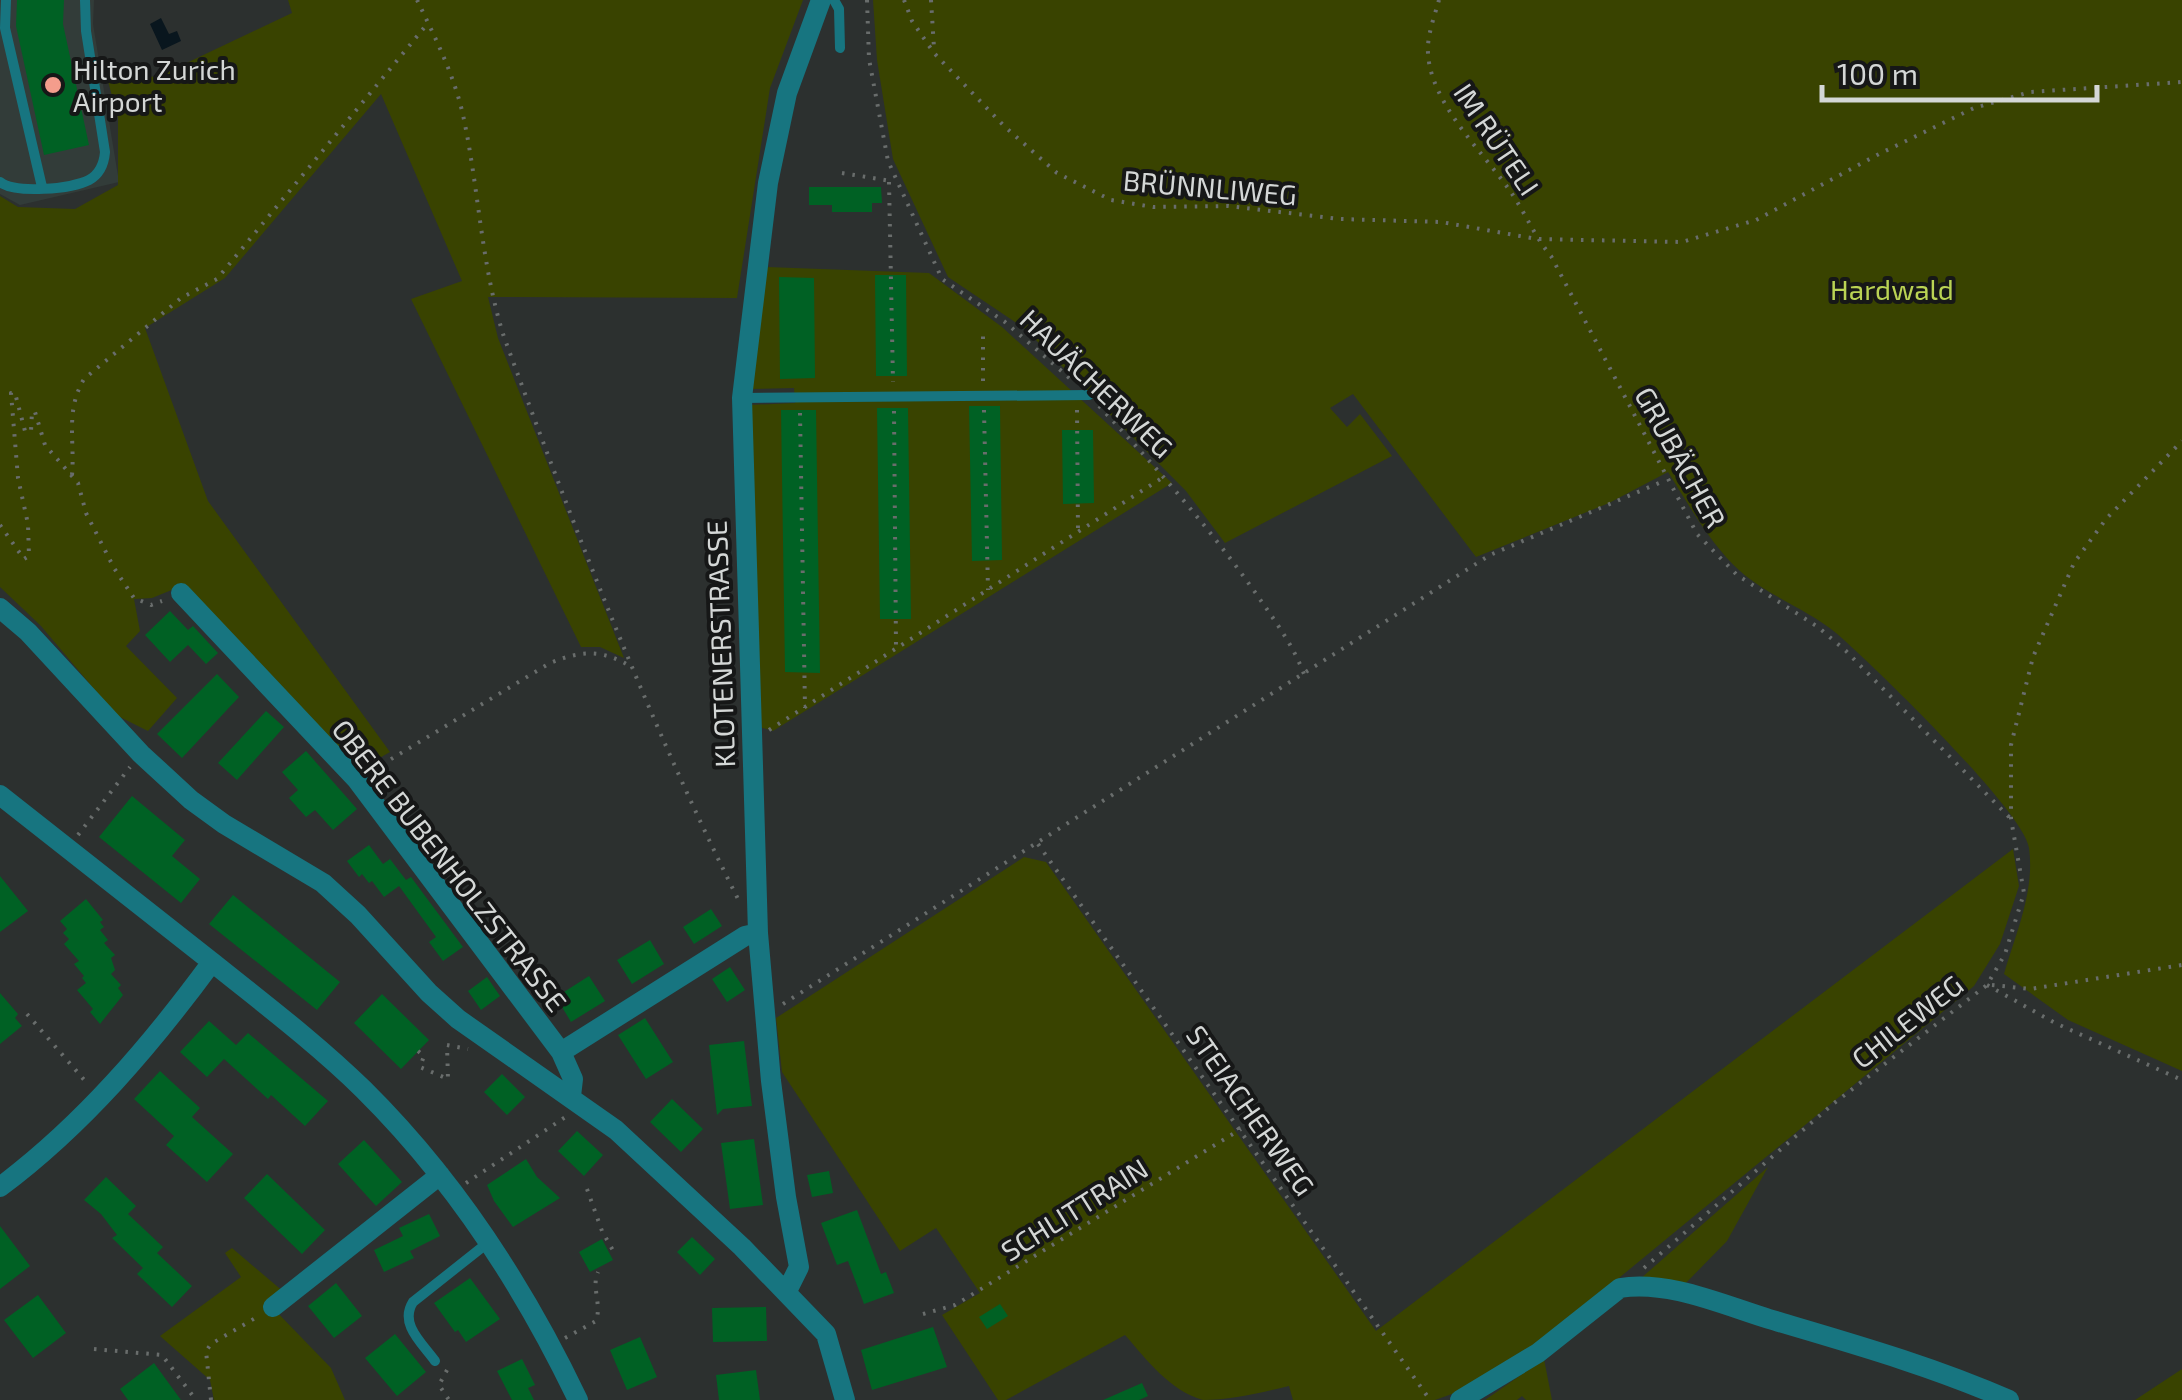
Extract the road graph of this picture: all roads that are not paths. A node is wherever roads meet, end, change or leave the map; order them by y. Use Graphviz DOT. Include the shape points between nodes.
graph roads {
  1 [pos="6,0"];
  2 [pos="85,0"];
  3 [pos="822,0"];
  4 [pos="834,0"];
  5 [pos="840,48"];
  6 [pos="0,182"];
  7 [pos="42,187"];
  8 [pos="1083,395"];
  9 [pos="742,398"];
  10 [pos="180,593"];
  11 [pos="0,608"];
  12 [pos="4,804"];
  13 [pos="758,933"];
  14 [pos="212,962"];
  15 [pos="561,1052"];
  16 [pos="576,1100"];
  17 [pos="440,1175"];
  18 [pos="0,1187"];
  19 [pos="490,1241"];
  20 [pos="787,1291"];
  21 [pos="274,1306"];
  22 [pos="435,1361"];
  23 [pos="578,1400"];
  24 [pos="845,1400"];
  25 [pos="1460,1400"];
  26 [pos="2009,1400"];
  1 -- 7 [label="lane" via="5,28"];
  2 -- 7 [label="lane" via="104,164 91,179"];
  3 -- 9 [label="street, KLOTENERSTRASSE" via="786,93"];
  4 -- 5 [label="lane"];
  6 -- 7 [label="lane" via="16,190"];
  8 -- 9 [label="lane"];
  9 -- 13 [label="street, KLOTENERSTRASSE"];
  10 -- 15 [label="street, OBERE BUBENHOLZSTRASSE" via="356,780"];
  11 -- 16 [label="street" via="191,800 323,883 458,1019"];
  12 -- 14 [label="street" via="69,847"];
  13 -- 15 [label="street"];
  13 -- 20 [label="street, KLOTENERSTRASSE" via="799,1268"];
  14 -- 17 [label="street" via="364,1090"];
  14 -- 18 [label="street" via="100,1097"];
  15 -- 16 [label="street, OBERE BUBENHOLZSTRASSE"];
  16 -- 20 [label="street"];
  17 -- 19 [label="street"];
  17 -- 21 [label="street"];
  19 -- 22 [label="lane" via="406,1312"];
  19 -- 23 [label="street"];
  20 -- 24 [label="street" via="832,1347"];
  25 -- 26 [label="street" via="1538,1353 1620,1288 1636,1286 1693,1296 1890,1355"];
}
